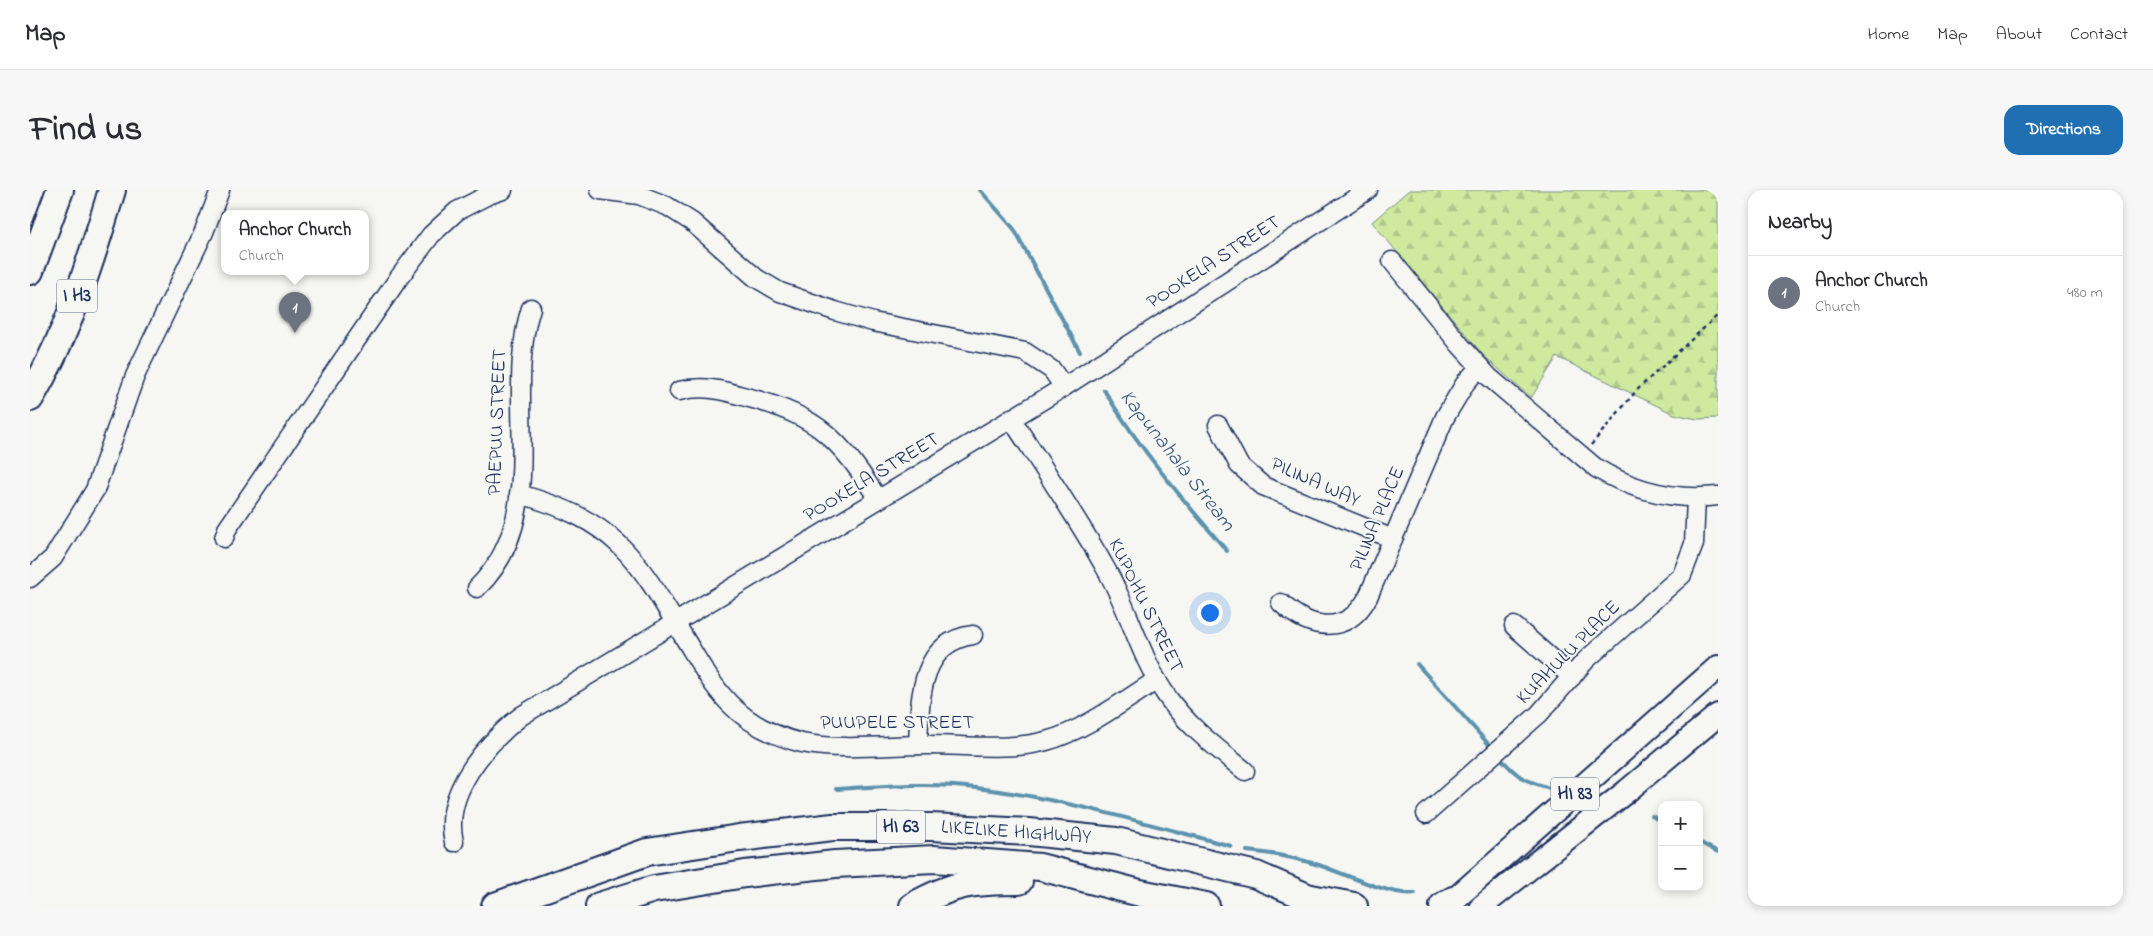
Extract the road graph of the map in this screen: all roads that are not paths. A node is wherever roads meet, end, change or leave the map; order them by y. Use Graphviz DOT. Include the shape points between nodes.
graph roads {
  1 [pos="60,190"];
  2 [pos="112,190"];
  3 [pos="220,190"];
  4 [pos="503,190"];
  5 [pos="600,190"];
  6 [pos="1335,190"];
  7 [pos="1368,190"];
  8 [pos="1338,208"];
  9 [pos="1392,261"];
  10 [pos="30,271"];
  11 [pos="531,308"];
  12 [pos="1480,367"];
  13 [pos="1064,387"];
  14 [pos="679,391"];
  15 [pos="30,398"];
  16 [pos="1011,418"];
  17 [pos="1218,425"];
  18 [pos="519,494"];
  19 [pos="1718,496"];
  20 [pos="1696,498"];
  21 [pos="878,499"];
  22 [pos="224,538"];
  23 [pos="1393,539"];
  24 [pos="30,578"];
  25 [pos="477,588"];
  26 [pos="1281,603"];
  27 [pos="675,622"];
  28 [pos="1514,626"];
  29 [pos="973,635"];
  30 [pos="1718,667"];
  31 [pos="1572,677"];
  32 [pos="1157,680"];
  33 [pos="1718,715"];
  34 [pos="918,745"];
  35 [pos="1245,771"];
  36 [pos="1426,814"];
  37 [pos="454,842"];
  38 [pos="1100,883"];
  39 [pos="1319,902"];
  40 [pos="1448,904"];
  41 [pos="495,906"];
  42 [pos="599,906"];
  43 [pos="913,906"];
  44 [pos="1206,906"];
  45 [pos="1354,906"];
  46 [pos="1482,906"];
  1 -- 10 [label="highway, I H3"];
  2 -- 15 [label="highway, I H3" via="98,241 51,362"];
  3 -- 24 [label="street" via="204,232 135,376 95,490 53,558"];
  4 -- 22 [label="street" via="472,202 443,222 420,248"];
  5 -- 13 [label="street" via="639,195 668,206 692,222 756,278 780,292 873,322 1025,352 1052,370"];
  6 -- 8 [label="street"];
  7 -- 8 [label="street, POOKELA STREET"];
  8 -- 13 [label="street, POOKELA STREET"];
  9 -- 12 [label="street"];
  11 -- 18 [label="street, PAEPUU STREET" via="521,352 522,464"];
  12 -- 20 [label="street" via="1596,468 1629,485 1665,496"];
  12 -- 23 [label="street, PILINA PLACE" via="1466,382 1445,417"];
  13 -- 16 [label="street, POOKELA STREET"];
  14 -- 21 [label="street" via="712,388 765,401 797,414 824,431 846,452"];
  16 -- 21 [label="street, POOKELA STREET"];
  16 -- 32 [label="street, KUPOHU STREET" via="1105,567"];
  17 -- 23 [label="street, PILINA WAY" via="1239,465 1263,486"];
  18 -- 25 [label="street, PAEPUU STREET" via="504,551"];
  18 -- 27 [label="street, PUUPELE STREET" via="585,518 615,540 648,576"];
  19 -- 20 [label="street"];
  20 -- 31 [label="street, KUAHULU PLACE" via="1694,544 1682,575 1601,646"];
  21 -- 27 [label="street, POOKELA STREET"];
  23 -- 26 [label="street, PILINA PLACE" via="1364,605 1351,618 1335,624 1318,625 1302,619"];
  27 -- 34 [label="street, PUUPELE STREET" via="718,691 759,726 788,739 816,745"];
  27 -- 37 [label="street, POOKELA STREET" via="521,716 495,739 474,765 460,793 452,818"];
  28 -- 31 [label="street"];
  29 -- 34 [label="street" via="947,644 929,668 920,696"];
  30 -- 40 [label="main road, HI 83"];
  31 -- 36 [label="street, KUAHULU PLACE" via="1539,714"];
  32 -- 34 [label="street, PUUPELE STREET" via="1073,731 1047,741 1024,745"];
  32 -- 35 [label="street, KUPOHU STREET" via="1186,720"];
  33 -- 46 [label="main road, HI 83"];
  38 -- 42 [label="highway, LIKELIKE HIGHWAY / HI 63" via="1040,867 934,859 835,864 745,874 654,889"];
  38 -- 43 [label="highway" via="979,881 942,890"];
  38 -- 44 [label="highway, LIKELIKE HIGHWAY / HI 63"];
  39 -- 41 [label="highway, LIKELIKE HIGHWAY / HI 63" via="1256,875 1116,841 1019,831 833,827 647,852"];
  39 -- 45 [label="highway, LIKELIKE HIGHWAY"];
}
